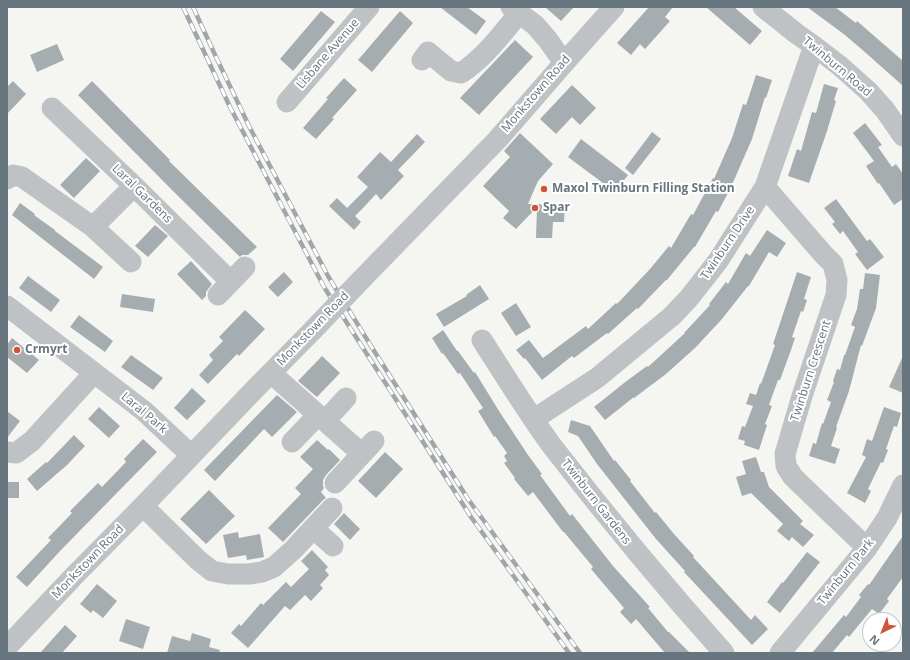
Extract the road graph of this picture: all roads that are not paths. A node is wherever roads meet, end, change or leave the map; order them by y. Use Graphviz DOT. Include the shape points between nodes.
graph roads {
  1 [pos="614,7"];
  2 [pos="763,7"];
  3 [pos="515,10"];
  4 [pos="357,12"];
  5 [pos="814,46"];
  6 [pos="422,60"];
  7 [pos="564,63"];
  8 [pos="288,102"];
  9 [pos="52,108"];
  10 [pos="903,136"];
  11 [pos="7,179"];
  12 [pos="134,186"];
  13 [pos="765,187"];
  14 [pos="93,227"];
  15 [pos="131,262"];
  16 [pos="231,281"];
  17 [pos="7,306"];
  18 [pos="482,340"];
  19 [pos="94,373"];
  20 [pos="271,373"];
  21 [pos="346,398"];
  22 [pos="321,418"];
  23 [pos="534,419"];
  24 [pos="292,442"];
  25 [pos="7,452"];
  26 [pos="191,455"];
  27 [pos="335,483"];
  28 [pos="903,485"];
  29 [pos="143,506"];
  30 [pos="332,508"];
  31 [pos="313,528"];
  32 [pos="333,546"];
  33 [pos="867,548"];
  34 [pos="7,647"];
  35 [pos="724,653"];
  36 [pos="780,653"];
  1 -- 7 [label="street, Monkstown Road"];
  2 -- 5 [label="street, Twinburn Road"];
  3 -- 6 [label="street" via="501,36 461,73 451,70 428,52"];
  3 -- 7 [label="street" via="535,25"];
  4 -- 8 [label="street, Lisbane Avenue"];
  5 -- 10 [label="street, Twinburn Road" via="868,91"];
  5 -- 13 [label="street, Twinburn Drive"];
  7 -- 20 [label="street, Monkstown Road, bridge" via="498,139"];
  9 -- 12 [label="street, Laral Gardens"];
  11 -- 14 [label="street" via="13,176 22,177"];
  12 -- 14 [label="street"];
  12 -- 16 [label="street, Laral Gardens"];
  13 -- 23 [label="street, Twinburn Drive" via="718,261 672,316 597,378"];
  13 -- 33 [label="street, Twinburn Crescent" via="833,264 837,280 836,295 785,454 786,466 793,477"];
  14 -- 15 [label="street"];
  17 -- 19 [label="street, Laral Park"];
  18 -- 23 [label="street, Twinburn Gardens"];
  19 -- 25 [label="street" via="32,441 16,453"];
  19 -- 26 [label="street, Laral Park" via="144,411"];
  20 -- 22 [label="street"];
  20 -- 26 [label="street, Monkstown Road"];
  21 -- 22 [label="street"];
  22 -- 24 [label="street"];
  22 -- 27 [label="street" via="368,448"];
  23 -- 35 [label="street, Twinburn Gardens" via="624,538"];
  26 -- 29 [label="street, Monkstown Road"];
  28 -- 33 [label="street, Twinburn Park" via="887,518"];
  29 -- 31 [label="street" via="198,560 212,571 228,574 249,574 274,567"];
  29 -- 34 [label="street, Monkstown Road"];
  30 -- 31 [label="street"];
  31 -- 32 [label="street"];
  33 -- 36 [label="street, Twinburn Park"];
}
